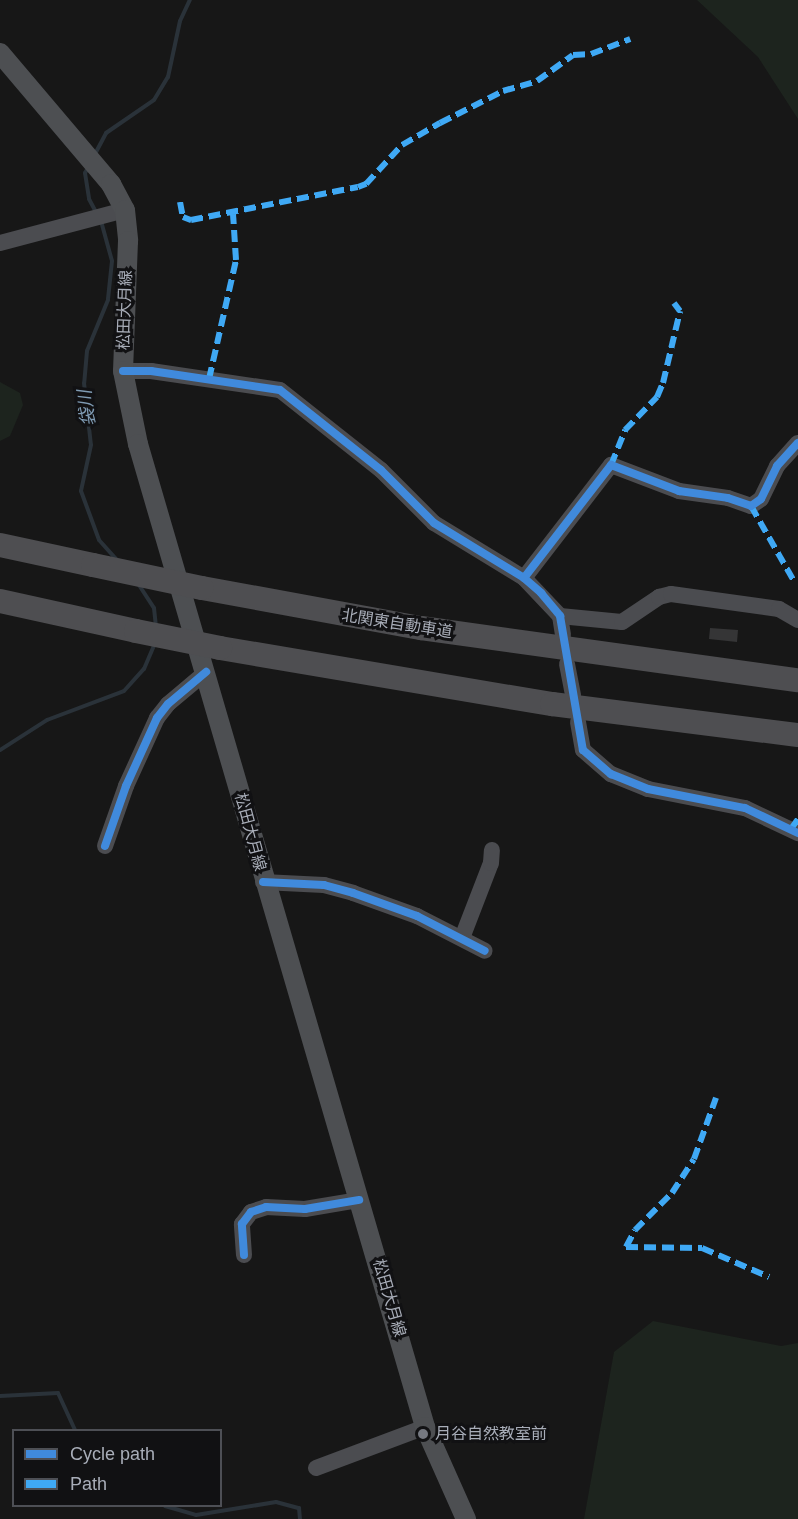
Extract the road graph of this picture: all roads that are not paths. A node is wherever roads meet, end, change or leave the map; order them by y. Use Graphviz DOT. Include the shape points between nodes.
graph roads {
  1 [pos="0,53"];
  2 [pos="121,211"];
  3 [pos="0,243"];
  4 [pos="123,371"];
  5 [pos="798,443"];
  6 [pos="0,545"];
  7 [pos="524,578"];
  8 [pos="0,602"];
  9 [pos="560,616"];
  10 [pos="798,620"];
  11 [pos="563,635"];
  12 [pos="567,664"];
  13 [pos="206,672"];
  14 [pos="798,680"];
  15 [pos="573,695"];
  16 [pos="578,722"];
  17 [pos="798,735"];
  18 [pos="798,833"];
  19 [pos="105,846"];
  20 [pos="492,850"];
  21 [pos="263,882"];
  22 [pos="462,938"];
  23 [pos="485,951"];
  24 [pos="359,1200"];
  25 [pos="244,1255"];
  26 [pos="426,1427"];
  27 [pos="316,1468"];
  28 [pos="466,1519"];
  1 -- 2 [label="main road, 松田大月線" via="102,172"];
  2 -- 3 [label="street"];
  2 -- 4 [label="main road, 松田大月線" via="128,241"];
  4 -- 7 [label="street" via="152,371 280,390 381,470 434,523"];
  4 -- 13 [label="main road, 松田大月線" via="141,455"];
  5 -- 7 [label="street" via="777,466 761,499 751,506 728,498 679,491 611,465"];
  6 -- 14 [label="highway, 北関東自動車道, bridge" via="202,588 421,628"];
  7 -- 9 [label="street"];
  8 -- 17 [label="highway, bridge" via="220,648 552,704"];
  9 -- 10 [label="street" via="622,622 659,597 671,594 779,609"];
  9 -- 11 [label="street"];
  12 -- 15 [label="street"];
  13 -- 19 [label="street" via="168,704 158,718 126,786"];
  13 -- 21 [label="main road, 松田大月線"];
  16 -- 18 [label="street" via="583,750 611,774 648,789 745,808"];
  20 -- 22 [label="street" via="492,863"];
  21 -- 22 [label="street" via="324,885 344,890 417,916"];
  21 -- 24 [label="main road, 松田大月線"];
  22 -- 23 [label="street"];
  24 -- 25 [label="street" via="305,1209 266,1207 251,1212 242,1224"];
  24 -- 26 [label="main road, 松田大月線"];
  26 -- 27 [label="street"];
  26 -- 28 [label="main road, 松田大月線"];
}
